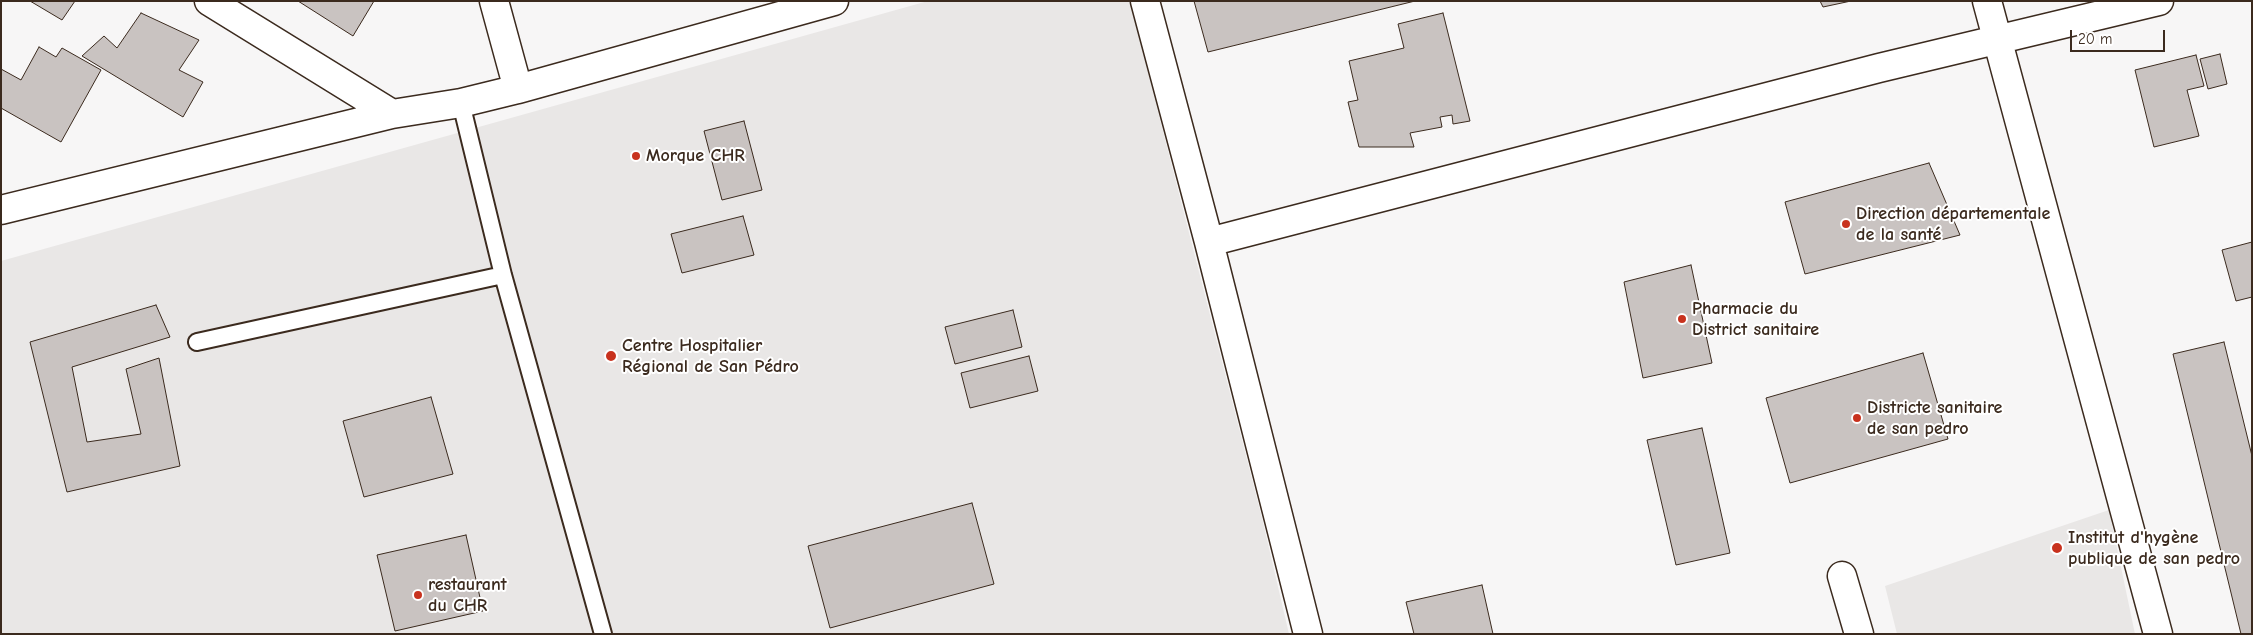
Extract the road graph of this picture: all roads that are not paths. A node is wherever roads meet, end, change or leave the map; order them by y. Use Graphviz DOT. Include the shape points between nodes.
graph roads {
  1 [pos="208,1"];
  2 [pos="494,1"];
  3 [pos="834,1"];
  4 [pos="1145,1"];
  5 [pos="1987,1"];
  6 [pos="2159,1"];
  7 [pos="1997,39"];
  8 [pos="518,89"];
  9 [pos="460,103"];
  10 [pos="392,114"];
  11 [pos="1,210"];
  12 [pos="1209,242"];
  13 [pos="504,276"];
  14 [pos="197,342"];
  15 [pos="1842,576"];
  16 [pos="603,634"];
  17 [pos="1308,634"];
  18 [pos="1858,634"];
  19 [pos="2158,634"];
  1 -- 10 [label="street"];
  2 -- 8 [label="street"];
  3 -- 8 [label="street"];
  4 -- 12 [label="street"];
  5 -- 7 [label="street"];
  6 -- 7 [label="street"];
  7 -- 12 [label="street"];
  7 -- 19 [label="street"];
  8 -- 9 [label="street"];
  9 -- 10 [label="street"];
  9 -- 13 [label="lane"];
  10 -- 11 [label="street"];
  12 -- 17 [label="street"];
  13 -- 14 [label="lane"];
  13 -- 16 [label="lane"];
  15 -- 18 [label="street"];
}
